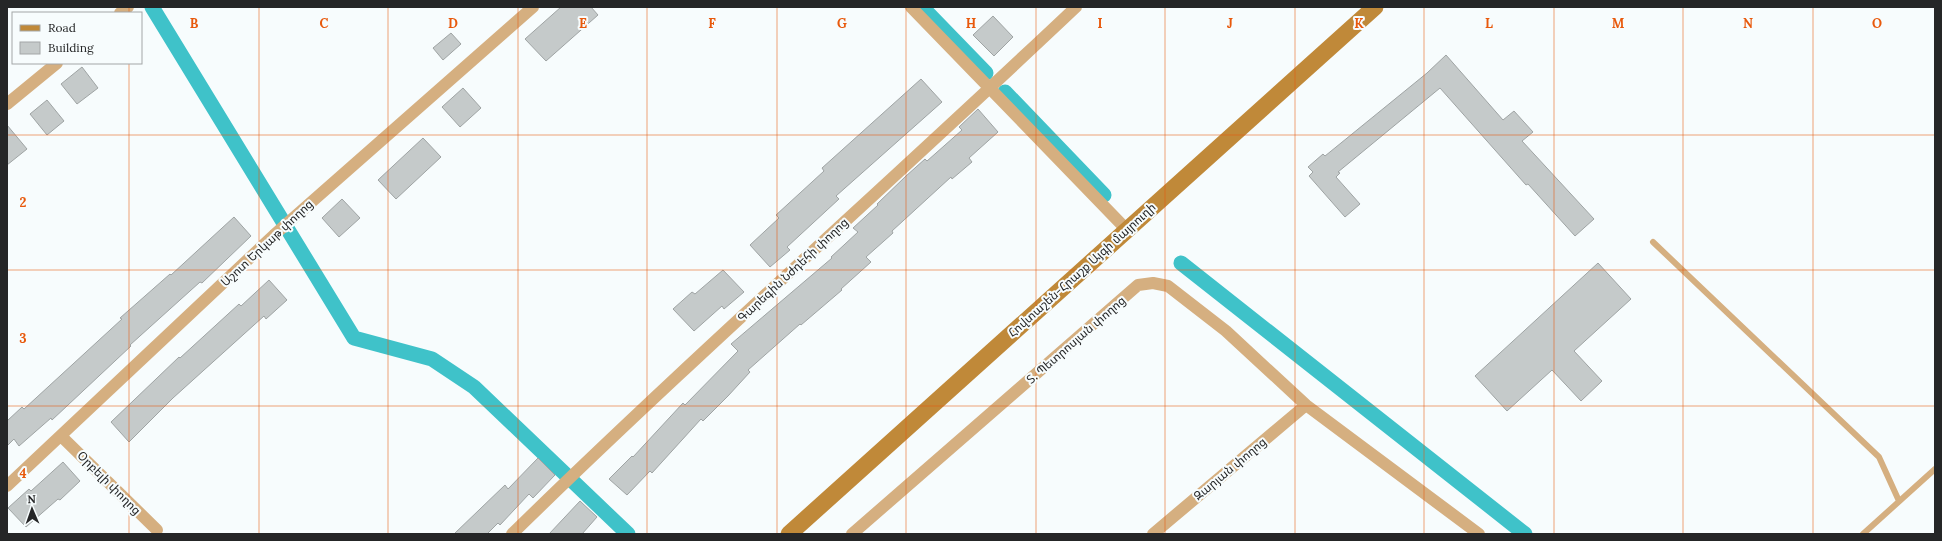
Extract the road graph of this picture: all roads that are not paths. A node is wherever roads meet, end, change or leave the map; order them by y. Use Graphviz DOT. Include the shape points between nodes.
graph roads {
  1 [pos="533,7"];
  2 [pos="912,7"];
  3 [pos="1076,7"];
  4 [pos="1375,7"];
  5 [pos="56,64"];
  6 [pos="990,89"];
  7 [pos="7,104"];
  8 [pos="1126,230"];
  9 [pos="1653,242"];
  10 [pos="1306,405"];
  11 [pos="61,436"];
  12 [pos="1935,469"];
  13 [pos="7,486"];
  14 [pos="1899,501"];
  15 [pos="157,530"];
  16 [pos="512,534"];
  17 [pos="790,534"];
  18 [pos="852,534"];
  19 [pos="1153,534"];
  20 [pos="1479,534"];
  21 [pos="1863,534"];
  1 -- 11 [label="street, Աշոտ Երկաթ փողոց" via="274,235"];
  2 -- 6 [label="street"];
  3 -- 6 [label="street, Գարեգին Նժդեհի փողոց"];
  4 -- 8 [label="street, Հովտաշեն-Հրաշք Այգի մայրուղի"];
  5 -- 7 [label="street"];
  6 -- 8 [label="street"];
  6 -- 16 [label="street, Գարեգին Նժդեհի փողոց" via="582,466"];
  8 -- 17 [label="street, Հովտաշեն-Հրաշք Այգի մայրուղի"];
  9 -- 14 [label="lane" via="1879,456"];
  10 -- 18 [label="street, Տ. Պետրոսյան փողոց" via="1226,331 1168,286 1153,283 1138,285"];
  10 -- 19 [label="street, Զարյան փողոց"];
  10 -- 20 [label="street, Տ. Պետրոսյան փողոց"];
  11 -- 13 [label="street, Աշոտ Երկաթ փողոց"];
  11 -- 15 [label="street, Օրբելի փողոց"];
  12 -- 14 [label="lane"];
  14 -- 21 [label="lane"];
}
